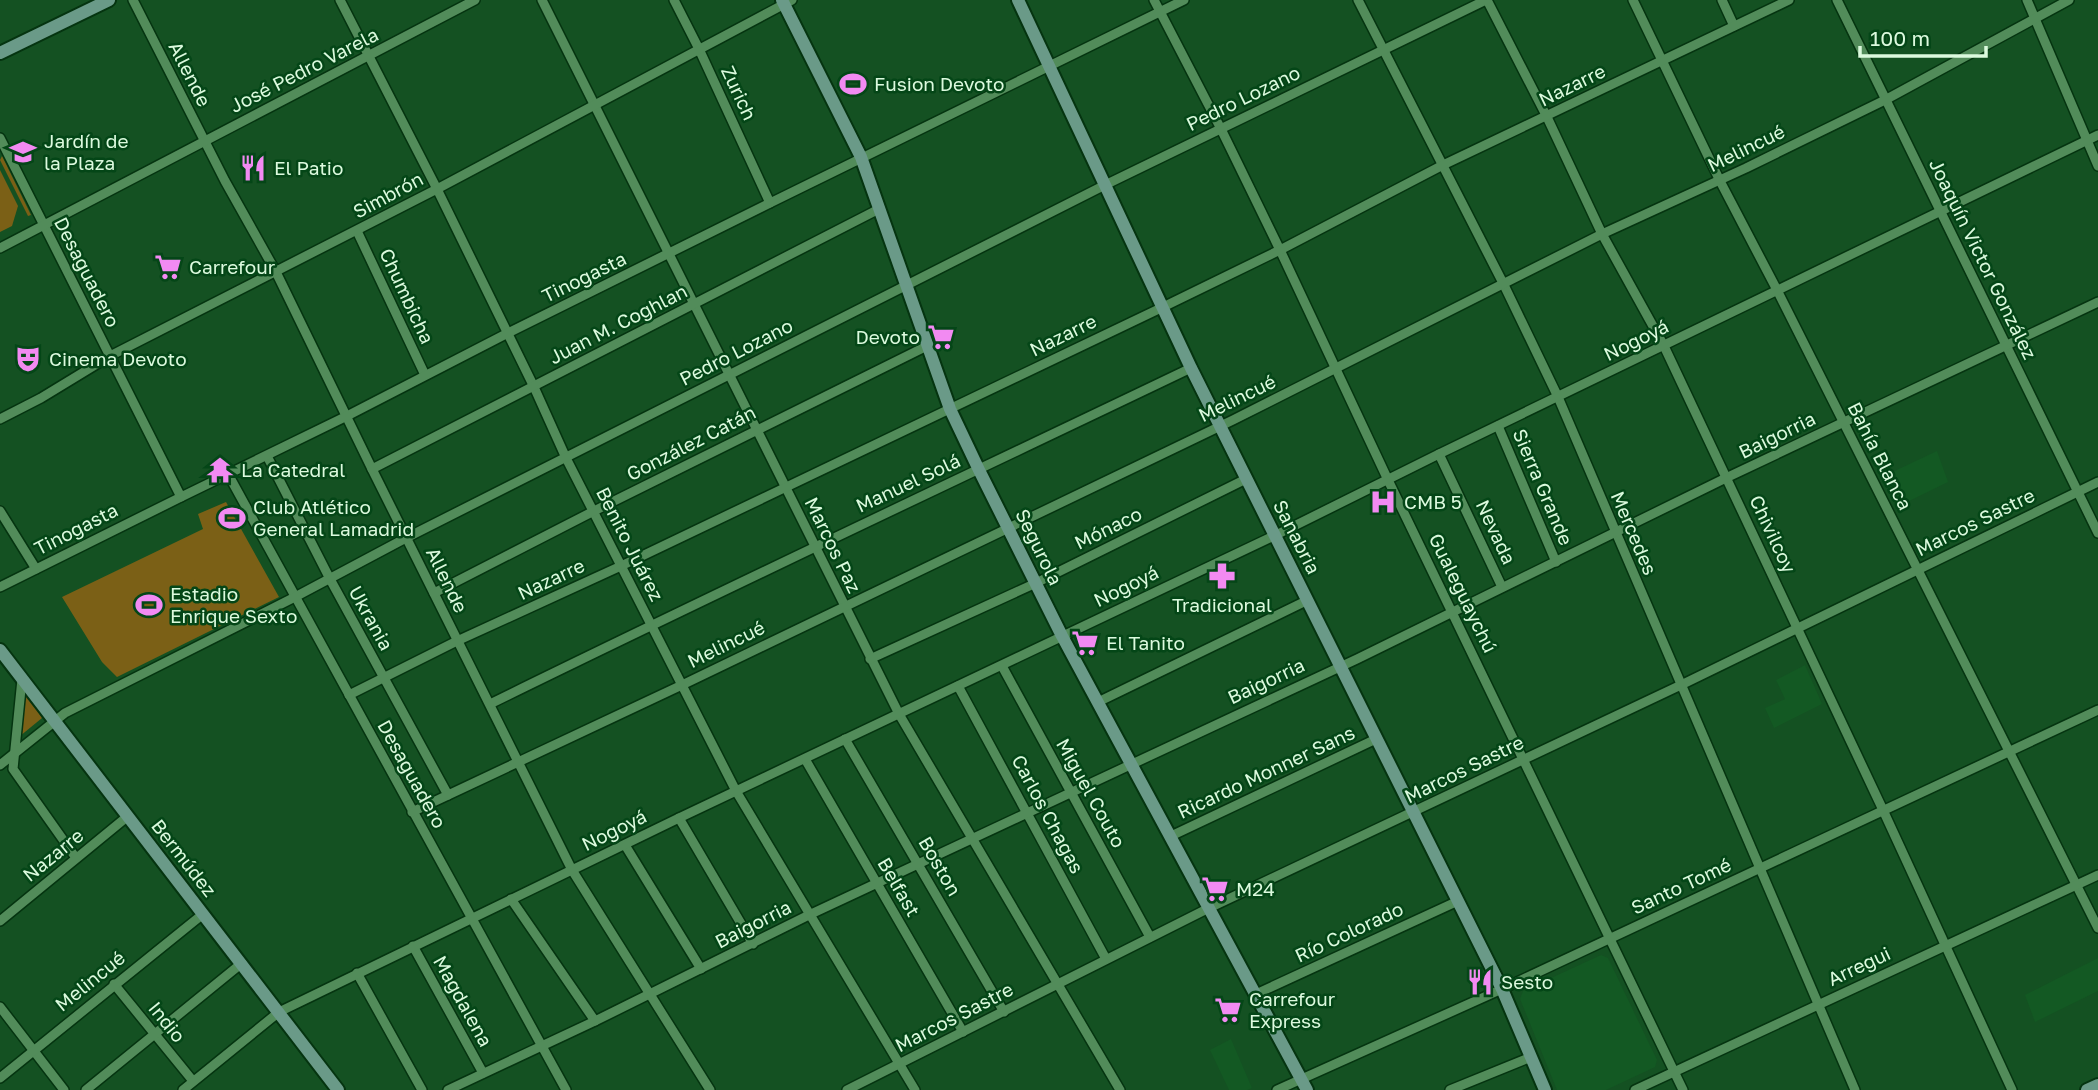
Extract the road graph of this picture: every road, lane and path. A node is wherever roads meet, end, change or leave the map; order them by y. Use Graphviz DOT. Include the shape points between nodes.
graph roads {
  1 [pos="109,0"];
  2 [pos="133,0"];
  3 [pos="340,0"];
  4 [pos="475,0"];
  5 [pos="542,0"];
  6 [pos="674,0"];
  7 [pos="1018,0"];
  8 [pos="1154,0"];
  9 [pos="1184,0"];
  10 [pos="1358,0"];
  11 [pos="1487,0"];
  12 [pos="1633,0"];
  13 [pos="1722,0"];
  14 [pos="1789,0"];
  15 [pos="1837,0"];
  16 [pos="2027,0"];
  17 [pos="2069,0"];
  18 [pos="786,1"];
  19 [pos="1160,11"];
  20 [pos="2035,19"];
  21 [pos="1734,26"];
  22 [pos="699,49"];
  23 [pos="1383,49"];
  24 [pos="0,53"];
  25 [pos="369,57"];
  26 [pos="1662,60"];
  27 [pos="1050,67"];
  28 [pos="1885,100"];
  29 [pos="596,106"];
  30 [pos="1547,117"];
  31 [pos="1221,129"];
  32 [pos="2098,135"];
  33 [pos="0,138"];
  34 [pos="204,140"];
  35 [pos="2087,140"];
  36 [pos="861,157"];
  37 [pos="1443,165"];
  38 [pos="2098,166"];
  39 [pos="1720,181"];
  40 [pos="1105,185"];
  41 [pos="437,189"];
  42 [pos="770,202"];
  43 [pos="879,209"];
  44 [pos="1939,212"];
  45 [pos="44,225"];
  46 [pos="357,231"];
  47 [pos="1602,234"];
  48 [pos="0,248"];
  49 [pos="1280,250"];
  50 [pos="668,254"];
  51 [pos="276,272"];
  52 [pos="907,285"];
  53 [pos="1504,285"];
  54 [pos="1777,290"];
  55 [pos="2098,302"];
  56 [pos="694,304"];
  57 [pos="1161,307"];
  58 [pos="508,333"];
  59 [pos="2006,345"];
  60 [pos="927,346"];
  61 [pos="1664,346"];
  62 [pos="110,356"];
  63 [pos="1191,368"];
  64 [pos="1335,369"];
  65 [pos="425,375"];
  66 [pos="730,375"];
  67 [pos="534,387"];
  68 [pos="1558,397"];
  69 [pos="950,409"];
  70 [pos="347,416"];
  71 [pos="0,419"];
  72 [pos="1843,422"];
  73 [pos="1219,426"];
  74 [pos="1498,426"];
  75 [pos="756,430"];
  76 [pos="1439,454"];
  77 [pos="267,456"];
  78 [pos="566,458"];
  79 [pos="372,470"];
  80 [pos="979,470"];
  81 [pos="228,474"];
  82 [pos="1728,478"];
  83 [pos="1245,479"];
  84 [pos="1388,480"];
  85 [pos="2098,482"];
  86 [pos="785,487"];
  87 [pos="2078,492"];
  88 [pos="181,497"];
  89 [pos="0,510"];
  90 [pos="594,511"];
  91 [pos="1008,527"];
  92 [pos="1615,533"];
  93 [pos="2098,533"];
  94 [pos="1275,535"];
  95 [pos="406,538"];
  96 [pos="814,546"];
  97 [pos="1556,562"];
  98 [pos="621,566"];
  99 [pos="36,569"];
  100 [pos="1918,569"];
  101 [pos="330,579"];
  102 [pos="1035,583"];
  103 [pos="0,587"];
  104 [pos="1502,587"];
  105 [pos="434,593"];
  106 [pos="295,597"];
  107 [pos="1308,600"];
  108 [pos="844,607"];
  109 [pos="1452,611"];
  110 [pos="651,625"];
  111 [pos="1798,628"];
  112 [pos="1062,636"];
  113 [pos="457,641"];
  114 [pos="0,650"];
  115 [pos="870,659"];
  116 [pos="1002,666"];
  117 [pos="1340,666"];
  118 [pos="385,678"];
  119 [pos="22,679"];
  120 [pos="682,685"];
  121 [pos="1681,685"];
  122 [pos="958,686"];
  123 [pos="349,695"];
  124 [pos="1098,702"];
  125 [pos="490,704"];
  126 [pos="2098,710"];
  127 [pos="899,714"];
  128 [pos="54,721"];
  129 [pos="845,739"];
  130 [pos="1376,739"];
  131 [pos="2010,752"];
  132 [pos="13,755"];
  133 [pos="805,759"];
  134 [pos="1524,760"];
  135 [pos="517,762"];
  136 [pos="1132,764"];
  137 [pos="0,765"];
  138 [pos="736,791"];
  139 [pos="1072,793"];
  140 [pos="448,795"];
  141 [pos="1883,810"];
  142 [pos="412,812"];
  143 [pos="1028,813"];
  144 [pos="1413,813"];
  145 [pos="128,816"];
  146 [pos="680,818"];
  147 [pos="1171,836"];
  148 [pos="971,839"];
  149 [pos="625,845"];
  150 [pos="76,859"];
  151 [pos="919,863"];
  152 [pos="1761,867"];
  153 [pos="572,870"];
  154 [pos="2098,875"];
  155 [pos="877,883"];
  156 [pos="2076,885"];
  157 [pos="511,900"];
  158 [pos="1458,901"];
  159 [pos="1210,907"];
  160 [pos="203,914"];
  161 [pos="811,914"];
  162 [pos="472,919"];
  163 [pos="0,921"];
  164 [pos="2098,928"];
  165 [pos="1150,937"];
  166 [pos="1611,938"];
  167 [pos="753,944"];
  168 [pos="1946,945"];
  169 [pos="413,946"];
  170 [pos="1106,959"];
  171 [pos="242,962"];
  172 [pos="701,969"];
  173 [pos="358,973"];
  174 [pos="114,984"];
  175 [pos="1057,985"];
  176 [pos="1502,989"];
  177 [pos="649,994"];
  178 [pos="1256,995"];
  179 [pos="1819,1004"];
  180 [pos="0,1007"];
  181 [pos="279,1012"];
  182 [pos="1004,1012"];
  183 [pos="595,1021"];
  184 [pos="963,1032"];
  185 [pos="154,1034"];
  186 [pos="542,1046"];
  187 [pos="33,1051"];
  188 [pos="1531,1057"];
  189 [pos="899,1065"];
  190 [pos="1674,1071"];
  191 [pos="483,1073"];
  192 [pos="0,1077"];
  193 [pos="194,1081"];
  194 [pos="1304,1084"];
  195 [pos="2098,1085"];
  196 [pos="64,1090"];
  197 [pos="86,1090"];
  198 [pos="183,1090"];
  199 [pos="338,1090"];
  200 [pos="422,1090"];
  201 [pos="448,1090"];
  202 [pos="566,1090"];
  203 [pos="710,1090"];
  204 [pos="847,1090"];
  205 [pos="915,1090"];
  206 [pos="1120,1090"];
  207 [pos="1277,1090"];
  208 [pos="1450,1090"];
  209 [pos="1545,1090"];
  210 [pos="1635,1090"];
  211 [pos="1684,1090"];
  212 [pos="1855,1090"];
  213 [pos="2012,1090"];
  214 [pos="2087,1090"];
  1 -- 24 [label="street"];
  2 -- 34 [label="street, Allende"];
  3 -- 25 [label="street, Benito Juárez"];
  4 -- 25 [label="street, José Pedro Varela"];
  5 -- 29 [label="street, Marcos Paz"];
  6 -- 22 [label="street, Zurich"];
  7 -- 27 [label="street, Sanabria"];
  8 -- 19 [label="street, Gualeguaychú"];
  9 -- 19 [label="street, Tinogasta"];
  10 -- 23 [label="street, Mercedes"];
  11 -- 23 [label="street, Pedro Lozano"];
  11 -- 30 [label="street, Chivilcoy"];
  12 -- 26 [label="street, Bahía Blanca"];
  13 -- 21 [label="street"];
  14 -- 21 [label="street, Nazarre"];
  15 -- 28 [label="street, Joaquín Victor González"];
  16 -- 20 [label="street"];
  17 -- 20 [label="street, Melincué"];
  18 -- 22 [label="street, Simbrón"];
  18 -- 36 [label="street, Segurola"];
  19 -- 27 [label="street, Tinogasta"];
  19 -- 31 [label="street, Gualeguaychú"];
  20 -- 28 [label="street, Melincué"];
  20 -- 35 [label="street"];
  21 -- 26 [label="street, Nazarre"];
  22 -- 29 [label="street, Simbrón"];
  22 -- 42 [label="street, Zurich"];
  23 -- 31 [label="street, Pedro Lozano"];
  23 -- 37 [label="street, Mercedes"];
  25 -- 34 [label="street, José Pedro Varela"];
  25 -- 41 [label="street, Benito Juárez"];
  26 -- 30 [label="street, Nazarre"];
  26 -- 39 [label="street, Bahía Blanca"];
  27 -- 36 [label="street, Tinogasta"];
  27 -- 40 [label="street, Sanabria"];
  28 -- 39 [label="street, Melincué"];
  28 -- 44 [label="street, Joaquín Victor González"];
  29 -- 41 [label="street, Simbrón"];
  29 -- 50 [label="street, Marcos Paz"];
  30 -- 37 [label="street, Nazarre"];
  30 -- 47 [label="street, Chivilcoy"];
  31 -- 40 [label="street, Pedro Lozano"];
  31 -- 49 [label="street, Gualeguaychú"];
  32 -- 35 [label="street, Nogoyá"];
  33 -- 45 [label="street, Desaguadero"];
  34 -- 45 [label="street, José Pedro Varela"];
  34 -- 51 [label="street, Allende"];
  35 -- 38 [label="street"];
  35 -- 44 [label="street, Nogoyá"];
  36 -- 42 [label="street, Tinogasta"];
  36 -- 43 [label="street, Segurola"];
  37 -- 49 [label="street, Nazarre"];
  37 -- 53 [label="street, Mercedes"];
  39 -- 47 [label="street, Melincué"];
  39 -- 54 [label="street, Bahía Blanca"];
  40 -- 52 [label="street, Pedro Lozano"];
  40 -- 57 [label="street, Sanabria"];
  41 -- 46 [label="street, Simbrón"];
  41 -- 58 [label="street, Benito Juárez"];
  42 -- 50 [label="street, Tinogasta"];
  43 -- 52 [label="street, Segurola"];
  43 -- 56 [label="street, Juan M. Coghlan"];
  44 -- 54 [label="street, Nogoyá"];
  44 -- 59 [label="street, Joaquín Victor González"];
  45 -- 48 [label="street, José Pedro Varela"];
  45 -- 62 [label="street, Desaguadero"];
  46 -- 51 [label="street, Simbrón"];
  46 -- 65 [label="street, Chumbicha"];
  47 -- 53 [label="street, Melincué"];
  47 -- 61 [label="street, Chivilcoy"];
  49 -- 57 [label="street, Nazarre"];
  49 -- 64 [label="street, Gualeguaychú"];
  50 -- 56 [label="street, Marcos Paz"];
  50 -- 58 [label="street, Tinogasta"];
  51 -- 62 [label="street, Simbrón"];
  51 -- 70 [label="street, Allende"];
  52 -- 60 [label="street, Segurola"];
  52 -- 66 [label="street, Pedro Lozano"];
  53 -- 64 [label="street, Melincué"];
  53 -- 68 [label="street, Mercedes"];
  54 -- 61 [label="street, Nogoyá"];
  54 -- 72 [label="street, Bahía Blanca"];
  55 -- 59 [label="street, Baigorria"];
  56 -- 66 [label="street, Marcos Paz"];
  56 -- 67 [label="street, Juan M. Coghlan"];
  57 -- 63 [label="street, Sanabria"];
  57 -- 69 [label="street, Nazarre"];
  58 -- 65 [label="street, Tinogasta"];
  58 -- 67 [label="street, Benito Juárez"];
  59 -- 72 [label="street, Baigorria"];
  59 -- 87 [label="street, Joaquín Victor González"];
  60 -- 69 [label="street, Segurola"];
  60 -- 75 [label="street, González Catán"];
  61 -- 68 [label="street, Nogoyá"];
  61 -- 82 [label="street, Chivilcoy"];
  62 -- 71 [label="street, Simbrón"];
  62 -- 88 [label="street, Desaguadero"];
  63 -- 73 [label="street, Sanabria"];
  63 -- 80 [label="street, Manuel Solá"];
  64 -- 73 [label="street, Melincué"];
  64 -- 84 [label="street, Gualeguaychú"];
  65 -- 70 [label="street, Tinogasta"];
  66 -- 75 [label="street, Marcos Paz"];
  66 -- 78 [label="street, Pedro Lozano"];
  67 -- 78 [label="street, Benito Juárez"];
  67 -- 79 [label="street, Juan M. Coghlan"];
  68 -- 74 [label="street, Nogoyá"];
  68 -- 92 [label="street, Mercedes"];
  69 -- 80 [label="street, Segurola"];
  69 -- 86 [label="street, Nazarre"];
  70 -- 77 [label="street, Tinogasta"];
  70 -- 79 [label="street, Allende"];
  72 -- 82 [label="street, Baigorria"];
  72 -- 100 [label="street, Bahía Blanca"];
  73 -- 83 [label="street, Sanabria"];
  73 -- 91 [label="street, Melincué"];
  74 -- 76 [label="street, Nogoyá"];
  74 -- 97 [label="street, Sierra Grande"];
  75 -- 86 [label="street, Marcos Paz"];
  75 -- 90 [label="street, González Catán"];
  76 -- 84 [label="street, Nogoyá"];
  76 -- 104 [label="street, Nevada"];
  77 -- 81 [label="street, Tinogasta"];
  77 -- 101 [label="street, Ukrania"];
  78 -- 90 [label="street, Benito Juárez"];
  78 -- 95 [label="street, Pedro Lozano"];
  79 -- 95 [label="street, Allende"];
  80 -- 91 [label="street, Segurola"];
  80 -- 96 [label="street, Manuel Solá"];
  81 -- 88 [label="street, Tinogasta"];
  81 -- 106 [label="street, Desaguadero"];
  82 -- 92 [label="street, Baigorria"];
  82 -- 111 [label="street, Chivilcoy"];
  83 -- 94 [label="street, Sanabria"];
  83 -- 102 [label="street, Mónaco"];
  84 -- 94 [label="street, Nogoyá"];
  84 -- 109 [label="street, Gualeguaychú"];
  85 -- 87 [label="street, Marcos Sastre"];
  86 -- 96 [label="street, Marcos Paz"];
  86 -- 98 [label="street, Nazarre"];
  87 -- 93 [label="street, Joaquín Victor González"];
  87 -- 100 [label="street, Marcos Sastre"];
  88 -- 99 [label="street, Tinogasta"];
  89 -- 99 [label="street"];
  90 -- 98 [label="street, Benito Juárez"];
  90 -- 105 [label="street, González Catán"];
  91 -- 102 [label="street, Segurola"];
  91 -- 108 [label="street, Melincué"];
  92 -- 97 [label="street, Baigorria"];
  92 -- 121 [label="street, Mercedes"];
  94 -- 107 [label="street, Sanabria"];
  94 -- 112 [label="street, Nogoyá"];
  95 -- 101 [label="street, Pedro Lozano"];
  95 -- 105 [label="street, Allende"];
  96 -- 108 [label="street, Marcos Paz"];
  96 -- 110 [label="street, Manuel Solá"];
  97 -- 104 [label="street, Baigorria"];
  98 -- 110 [label="street, Benito Juárez"];
  98 -- 113 [label="street, Nazarre"];
  99 -- 103 [label="street, Tinogasta"];
  100 -- 111 [label="street, Marcos Sastre"];
  100 -- 131 [label="street, Bahía Blanca"];
  101 -- 106 [label="street, Pedro Lozano"];
  101 -- 118 [label="street, Ukrania"];
  102 -- 112 [label="street, Segurola"];
  102 -- 115 [label="street, Mónaco"];
  104 -- 109 [label="street, Baigorria"];
  105 -- 113 [label="street, Allende"];
  106 -- 123 [label="street, Desaguadero"];
  106 -- 128 [label="street, Pedro Lozano"];
  107 -- 117 [label="street, Sanabria"];
  107 -- 124 [label="street"];
  108 -- 115 [label="street, Marcos Paz"];
  108 -- 120 [label="street, Melincué"];
  109 -- 117 [label="street, Baigorria"];
  109 -- 134 [label="street, Gualeguaychú"];
  110 -- 120 [label="street, Benito Juárez"];
  110 -- 125 [label="street, Manuel Solá"];
  111 -- 121 [label="street, Marcos Sastre"];
  111 -- 141 [label="street, Chivilcoy"];
  112 -- 116 [label="street, Nogoyá"];
  112 -- 124 [label="street, Segurola"];
  113 -- 118 [label="street, Nazarre"];
  113 -- 125 [label="street, Allende"];
  114 -- 119 [label="street, Bermúdez"];
  115 -- 127 [label="street, Marcos Paz"];
  116 -- 122 [label="street, Nogoyá"];
  116 -- 139 [label="street, Miguel Couto"];
  117 -- 130 [label="street, Sanabria"];
  117 -- 136 [label="street, Baigorria"];
  118 -- 123 [label="street, Nazarre"];
  118 -- 140 [label="street, Ukrania"];
  119 -- 128 [label="street, Bermúdez"];
  119 -- 132 [label="street"];
  120 -- 135 [label="street, Melincué"];
  120 -- 138 [label="street, Benito Juárez"];
  121 -- 134 [label="street, Marcos Sastre"];
  121 -- 152 [label="street, Mercedes"];
  122 -- 127 [label="street, Nogoyá"];
  122 -- 143 [label="street, Carlos Chagas"];
  123 -- 142 [label="street, Desaguadero"];
  124 -- 136 [label="street, Segurola"];
  125 -- 135 [label="street, Allende"];
  126 -- 131 [label="street, Santo Tomé"];
  127 -- 129 [label="street, Nogoyá"];
  127 -- 148 [label="street, Marcos Paz"];
  128 -- 132 [label="street, Pedro Lozano"];
  128 -- 145 [label="street, Bermúdez"];
  129 -- 133 [label="street, Nogoyá"];
  129 -- 151 [label="street, Boston"];
  130 -- 144 [label="street, Sanabria"];
  130 -- 147 [label="street, Ricardo Monner Sans"];
  131 -- 141 [label="street, Santo Tomé"];
  131 -- 156 [label="street, Bahía Blanca"];
  132 -- 137 [label="street, Pedro Lozano"];
  132 -- 150 [label="street" via="13,769"];
  133 -- 138 [label="street, Nogoyá"];
  133 -- 155 [label="street, Belfast"];
  134 -- 144 [label="street, Marcos Sastre"];
  134 -- 166 [label="street, Gualeguaychú"];
  135 -- 140 [label="street, Melincué"];
  135 -- 153 [label="street, Allende"];
  136 -- 139 [label="street, Baigorria"];
  136 -- 147 [label="street, Segurola"];
  138 -- 146 [label="street, Nogoyá"];
  138 -- 161 [label="street, Benito Juárez"];
  139 -- 143 [label="street, Baigorria"];
  139 -- 165 [label="street, Miguel Couto"];
  140 -- 142 [label="street, Melincué"];
  141 -- 152 [label="street, Santo Tomé"];
  141 -- 168 [label="street, Chivilcoy"];
  142 -- 162 [label="street, Desaguadero"];
  143 -- 148 [label="street, Baigorria"];
  143 -- 170 [label="street, Carlos Chagas"];
  144 -- 158 [label="street, Sanabria"];
  144 -- 159 [label="street, Marcos Sastre"];
  145 -- 150 [label="street, Nazarre"];
  145 -- 160 [label="street, Bermúdez"];
  146 -- 149 [label="street, Nogoyá"];
  146 -- 167 [label="street"];
  147 -- 159 [label="street, Segurola"];
  148 -- 151 [label="street, Baigorria"];
  148 -- 175 [label="street, Marcos Paz"];
  149 -- 153 [label="street, Nogoyá"];
  149 -- 172 [label="street"];
  150 -- 163 [label="street, Nazarre"];
  151 -- 155 [label="street, Baigorria"];
  151 -- 182 [label="street, Boston"];
  152 -- 166 [label="street, Santo Tomé"];
  152 -- 179 [label="street, Mercedes"];
  153 -- 157 [label="street, Nogoyá"];
  153 -- 177 [label="street, Allende"];
  154 -- 156 [label="street, Arregui"];
  155 -- 161 [label="street, Baigorria"];
  155 -- 184 [label="street, Belfast"];
  156 -- 164 [label="street, Bahía Blanca"];
  156 -- 168 [label="street, Arregui"];
  157 -- 162 [label="street, Nogoyá"];
  157 -- 183 [label="street"];
  158 -- 176 [label="street, Sanabria"];
  158 -- 178 [label="street, Río Colorado"];
  159 -- 165 [label="street, Marcos Sastre"];
  159 -- 178 [label="street, Segurola"];
  160 -- 171 [label="street, Bermúdez"];
  160 -- 174 [label="street, Melincué"];
  161 -- 167 [label="street, Baigorria"];
  161 -- 189 [label="street, Benito Juárez"];
  162 -- 169 [label="street, Nogoyá"];
  162 -- 186 [label="street, Desaguadero"];
  165 -- 170 [label="street, Marcos Sastre"];
  166 -- 176 [label="street, Santo Tomé"];
  166 -- 190 [label="street, Gualeguaychú"];
  167 -- 172 [label="street, Baigorria"];
  168 -- 179 [label="street, Arregui"];
  168 -- 213 [label="street, Chivilcoy"];
  169 -- 173 [label="street, Nogoyá"];
  169 -- 191 [label="street, Magdalena"];
  170 -- 175 [label="street, Marcos Sastre"];
  171 -- 181 [label="street, Bermúdez"];
  171 -- 185 [label="street"];
  172 -- 177 [label="street, Baigorria"];
  173 -- 181 [label="street, Nogoyá"];
  173 -- 200 [label="street"];
  174 -- 185 [label="street, Indio"];
  174 -- 187 [label="street, Melincué"];
  175 -- 182 [label="street, Marcos Sastre"];
  175 -- 206 [label="street, Marcos Paz"];
  176 -- 188 [label="street, Sanabria"];
  176 -- 194 [label="street, Santo Tomé"];
  177 -- 183 [label="street, Baigorria"];
  177 -- 203 [label="street, Allende"];
  178 -- 194 [label="street, Segurola"];
  179 -- 190 [label="street, Arregui"];
  179 -- 212 [label="street, Mercedes"];
  180 -- 187 [label="street"];
  181 -- 193 [label="street, Nogoyá"];
  181 -- 199 [label="street, Bermúdez"];
  182 -- 184 [label="street, Marcos Sastre"];
  183 -- 186 [label="street, Baigorria"];
  184 -- 189 [label="street, Marcos Sastre"];
  185 -- 193 [label="street, Indio"];
  185 -- 197 [label="street"];
  186 -- 191 [label="street, Baigorria"];
  186 -- 202 [label="street, Desaguadero"];
  187 -- 192 [label="street, Melincué"];
  187 -- 196 [label="street"];
  188 -- 208 [label="street"];
  188 -- 209 [label="street, Sanabria"];
  189 -- 204 [label="street, Marcos Sastre"];
  189 -- 205 [label="street, Benito Juárez"];
  190 -- 210 [label="street, Arregui"];
  190 -- 211 [label="street, Gualeguaychú"];
  191 -- 201 [label="street, Baigorria"];
  193 -- 198 [label="street, Nogoyá"];
  194 -- 207 [label="street, Santo Tomé"];
  195 -- 214 [label="street"];
}
